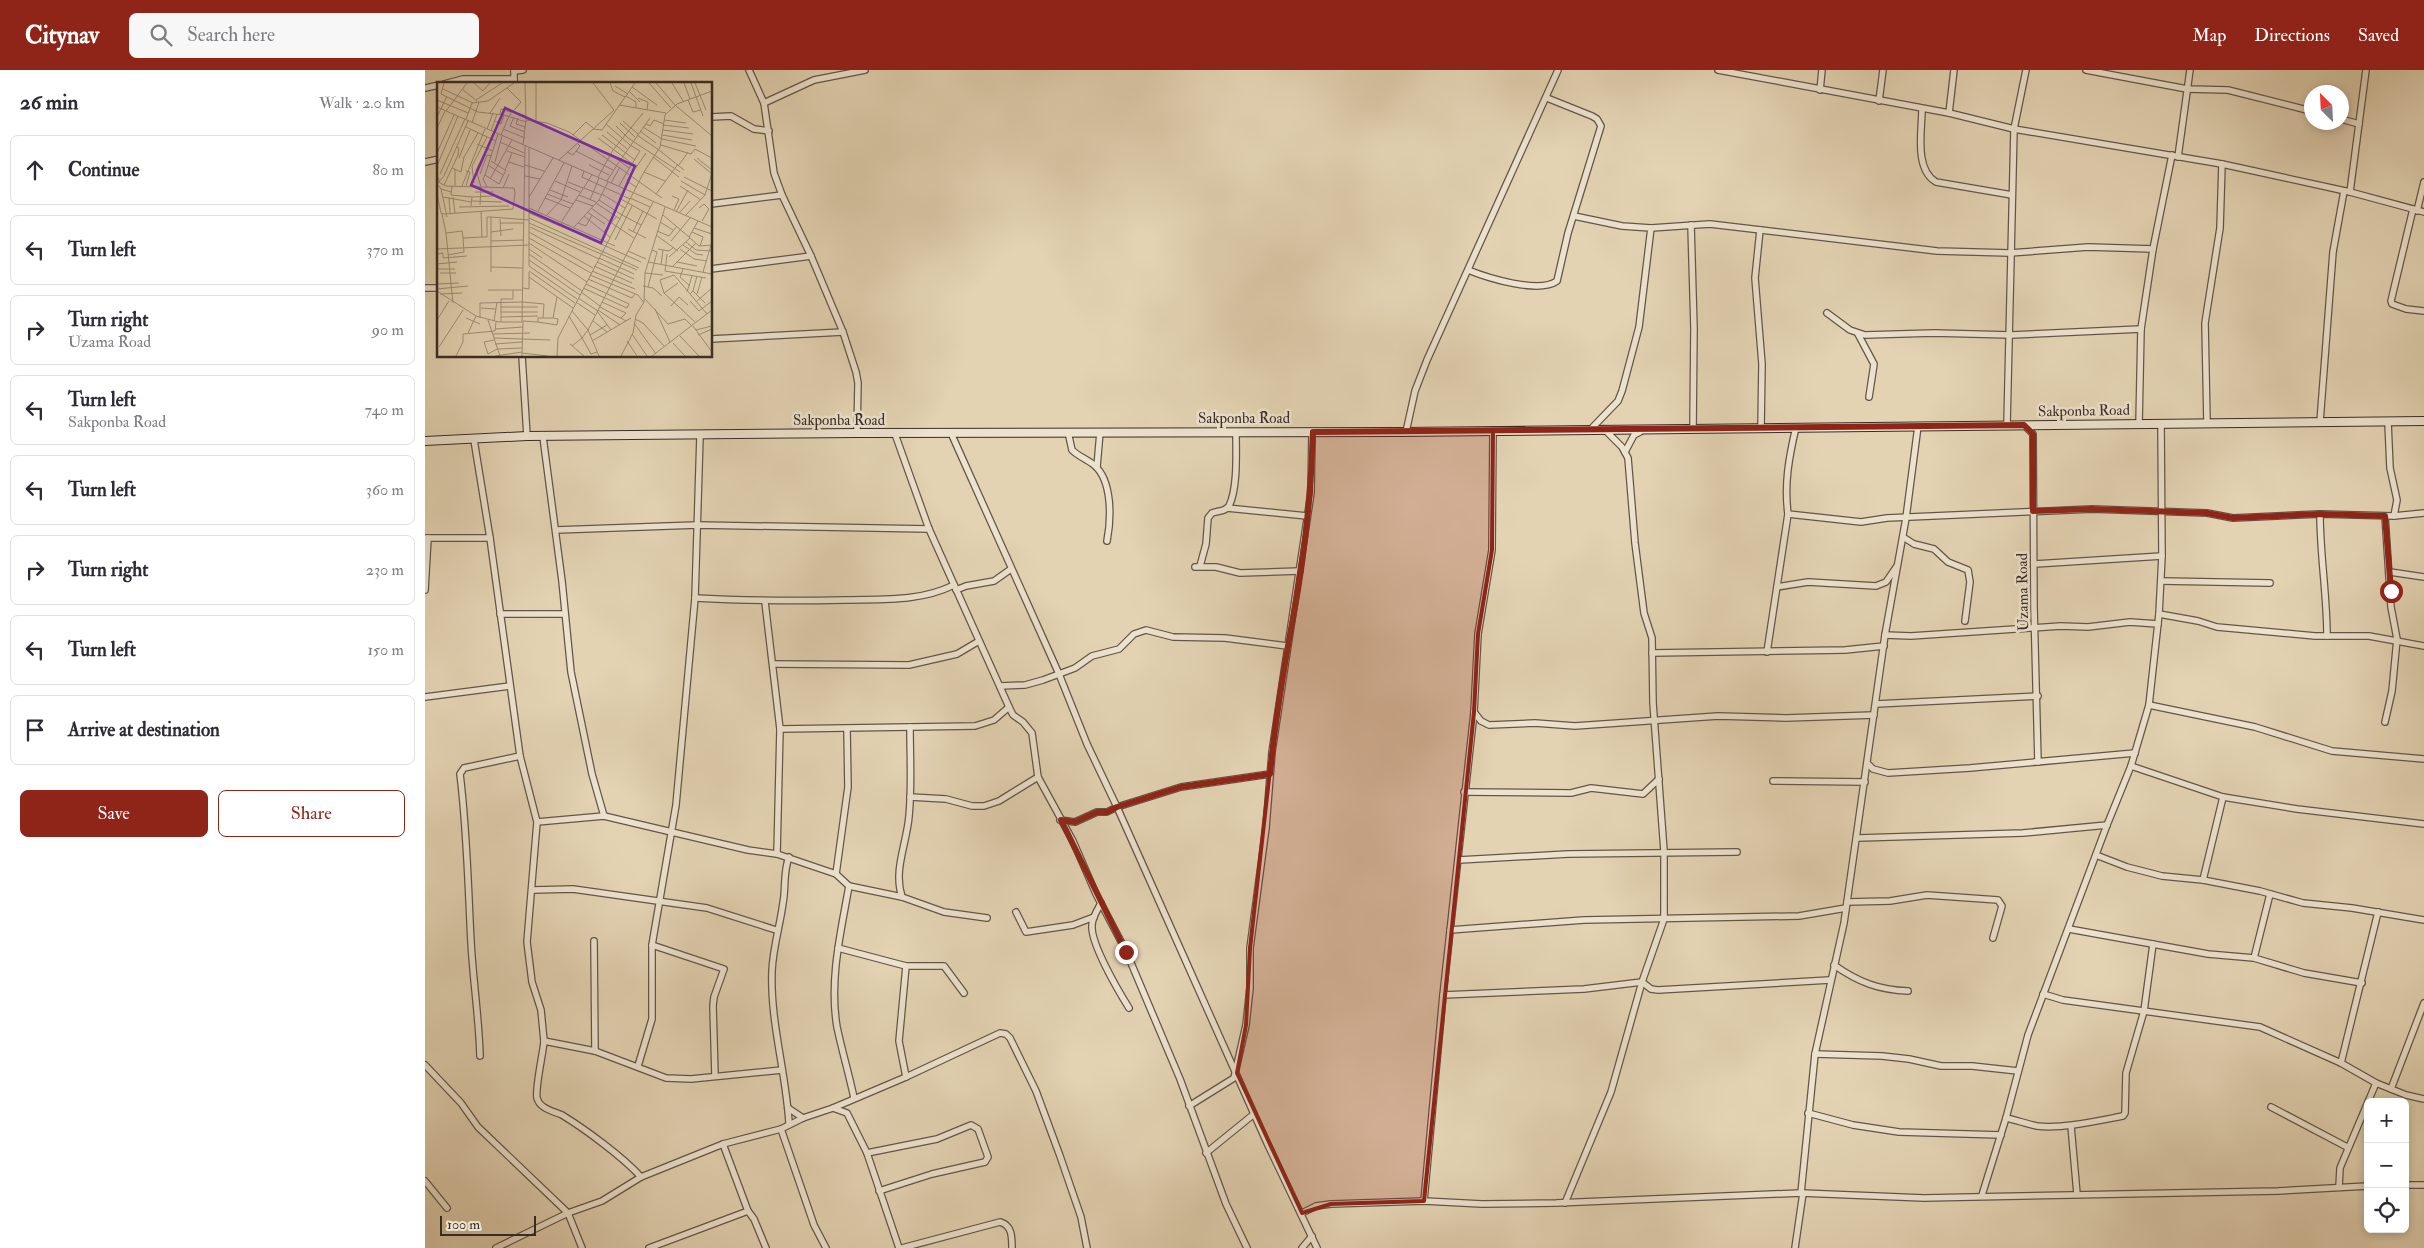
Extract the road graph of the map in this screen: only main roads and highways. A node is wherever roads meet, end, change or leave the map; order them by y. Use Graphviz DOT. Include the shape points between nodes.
graph roads {
  1 [pos="2424,422"];
  2 [pos="425,441"];
  1 -- 2 [label="main road, Sakponba Road" via="527,436"];
}
